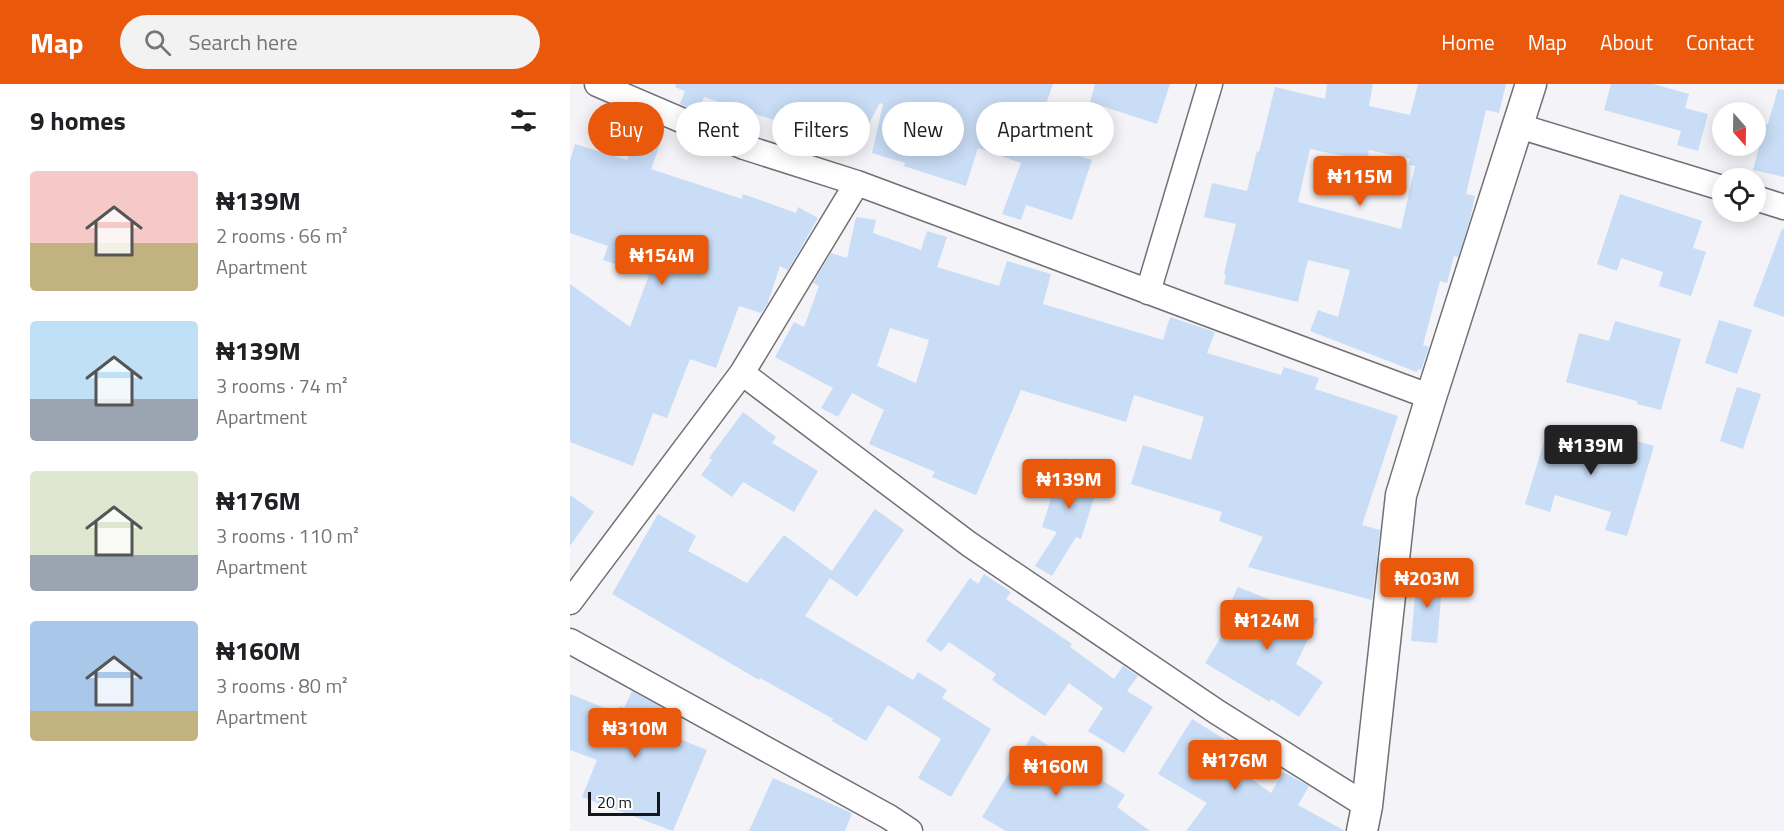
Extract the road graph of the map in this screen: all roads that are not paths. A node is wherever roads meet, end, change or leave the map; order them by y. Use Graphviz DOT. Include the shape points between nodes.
graph roads {
  1 [pos="597,84"];
  2 [pos="1210,84"];
  3 [pos="1531,84"];
  4 [pos="1519,126"];
  5 [pos="857,183"];
  6 [pos="1712,185"];
  7 [pos="1766,201"];
  8 [pos="1784,207"];
  9 [pos="1148,292"];
  10 [pos="742,373"];
  11 [pos="1431,397"];
  12 [pos="570,602"];
  13 [pos="570,641"];
  14 [pos="1365,818"];
  15 [pos="910,831"];
  1 -- 5 [label="street" via="744,147"];
  2 -- 9 [label="street"];
  3 -- 4 [label="street"];
  4 -- 6 [label="street"];
  4 -- 11 [label="street"];
  5 -- 9 [label="street"];
  5 -- 10 [label="street"];
  7 -- 8 [label="street"];
  9 -- 11 [label="street"];
  10 -- 12 [label="street"];
  10 -- 14 [label="street" via="969,544"];
  11 -- 14 [label="street" via="1401,495"];
  13 -- 15 [label="street"];
}
